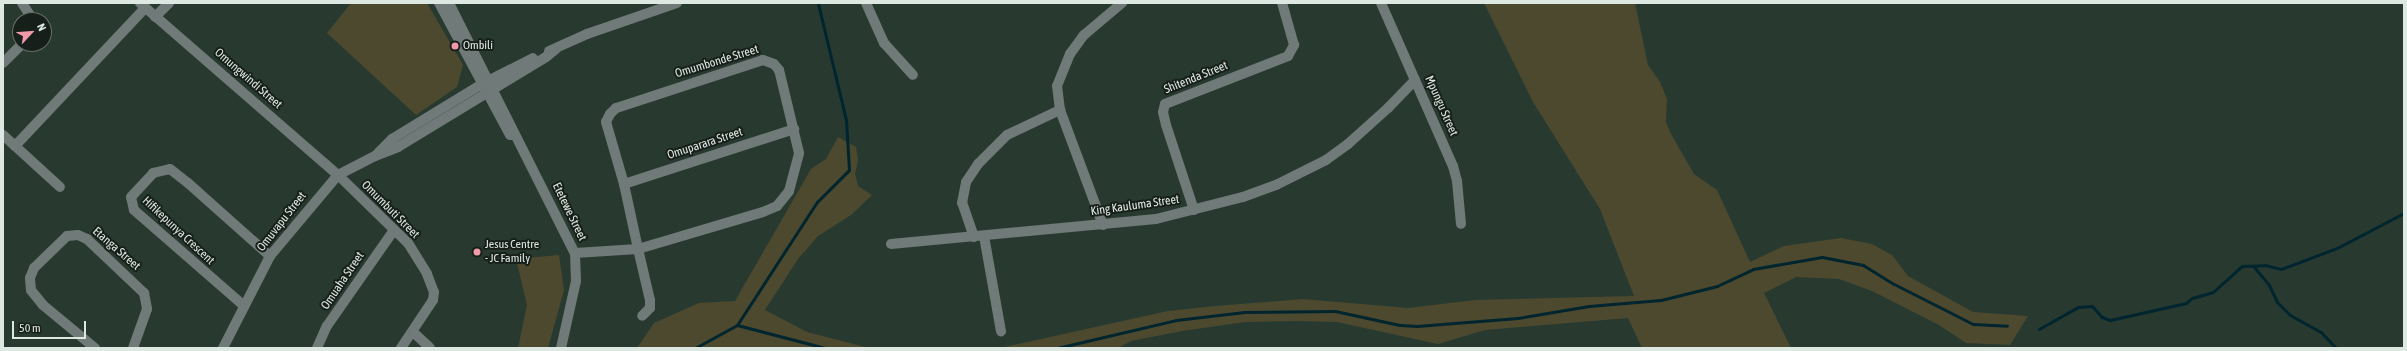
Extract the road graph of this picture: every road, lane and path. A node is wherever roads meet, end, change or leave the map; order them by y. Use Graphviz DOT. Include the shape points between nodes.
graph roads {
  1 [pos="22,3"];
  2 [pos="169,3"];
  3 [pos="439,3"];
  4 [pos="449,3"];
  5 [pos="678,3"];
  6 [pos="866,3"];
  7 [pos="1122,3"];
  8 [pos="1282,3"];
  9 [pos="1381,3"];
  10 [pos="142,5"];
  11 [pos="28,12"];
  12 [pos="155,17"];
  13 [pos="14,52"];
  14 [pos="3,63"];
  15 [pos="913,75"];
  16 [pos="1415,80"];
  17 [pos="488,86"];
  18 [pos="1060,110"];
  19 [pos="794,129"];
  20 [pos="3,135"];
  21 [pos="15,146"];
  22 [pos="338,176"];
  23 [pos="624,184"];
  24 [pos="60,187"];
  25 [pos="1194,210"];
  26 [pos="1461,224"];
  27 [pos="1103,225"];
  28 [pos="394,230"];
  29 [pos="979,237"];
  30 [pos="891,244"];
  31 [pos="638,249"];
  32 [pos="575,254"];
  33 [pos="270,256"];
  34 [pos="243,305"];
  35 [pos="642,316"];
  36 [pos="1001,331"];
  37 [pos="413,332"];
  38 [pos="95,348"];
  39 [pos="133,348"];
  40 [pos="223,348"];
  41 [pos="317,348"];
  42 [pos="401,348"];
  43 [pos="430,348"];
  44 [pos="562,348"];
  1 -- 11 [label="street"];
  2 -- 12 [label="street"];
  3 -- 17 [label="street, Etetewe Street"];
  4 -- 17 [label="street, Etetewe Street"];
  5 -- 17 [label="street, Omuvapu Street" via="587,34"];
  6 -- 15 [label="street" via="884,43"];
  7 -- 18 [label="street" via="1084,35 1070,54 1057,86"];
  8 -- 25 [label="street, Shitenda Street" via="1294,45 1288,56 1165,104 1163,112 1166,125"];
  9 -- 16 [label="street, Mpungu Street"];
  10 -- 12 [label="street, Omungwindi Street"];
  10 -- 21 [label="street"];
  12 -- 22 [label="street, Omungwindi Street"];
  13 -- 14 [label="street"];
  16 -- 25 [label="street, King Kauluma Street" via="1371,124 1326,160 1276,185"];
  16 -- 26 [label="street, Mpungu Street" via="1453,166"];
  17 -- 22 [label="street, Omuvapu Street" via="398,147"];
  17 -- 32 [label="street, Etetewe Street" via="517,148 528,160"];
  18 -- 27 [label="street"];
  18 -- 29 [label="street" via="1007,135 978,164 966,182 962,203"];
  19 -- 23 [label="street, Omuparara Street"];
  19 -- 23 [label="street, Omumbonde Street" via="779,70 769,60 763,60 616,108 606,122"];
  19 -- 31 [label="street, Omumbonde Street" via="799,153 796,170 789,191 776,206 764,212"];
  20 -- 21 [label="street"];
  21 -- 24 [label="street"];
  22 -- 28 [label="street, Omumbuti Street"];
  22 -- 33 [label="street, Omuvapu Street"];
  23 -- 31 [label="street, Omumbonde Street"];
  25 -- 27 [label="street, King Kauluma Street" via="1171,217"];
  27 -- 29 [label="street, King Kauluma Street"];
  28 -- 37 [label="street, Omumbuti Street" via="418,257 434,292 433,300"];
  28 -- 41 [label="street, Omuaha Street" via="327,326"];
  29 -- 30 [label="street, King Kauluma Street"];
  29 -- 36 [label="street"];
  31 -- 32 [label="street, Omumbonde Street"];
  31 -- 35 [label="street" via="650,300 650,308"];
  32 -- 44 [label="street, Etetewe Street" via="576,281"];
  33 -- 34 [label="street, Omuvapu Street"];
  33 -- 34 [label="street, Hifikepunya Crescent" via="170,170 153,173 131,197 134,210"];
  34 -- 40 [label="street, Omuvapu Street"];
  37 -- 42 [label="street, Omumbuti Street"];
  37 -- 43 [label="street"];
  38 -- 39 [label="street, Etanga Street" via="43,305 31,290 30,278 34,268 67,236 78,235 87,239 144,293 147,308"];
}
